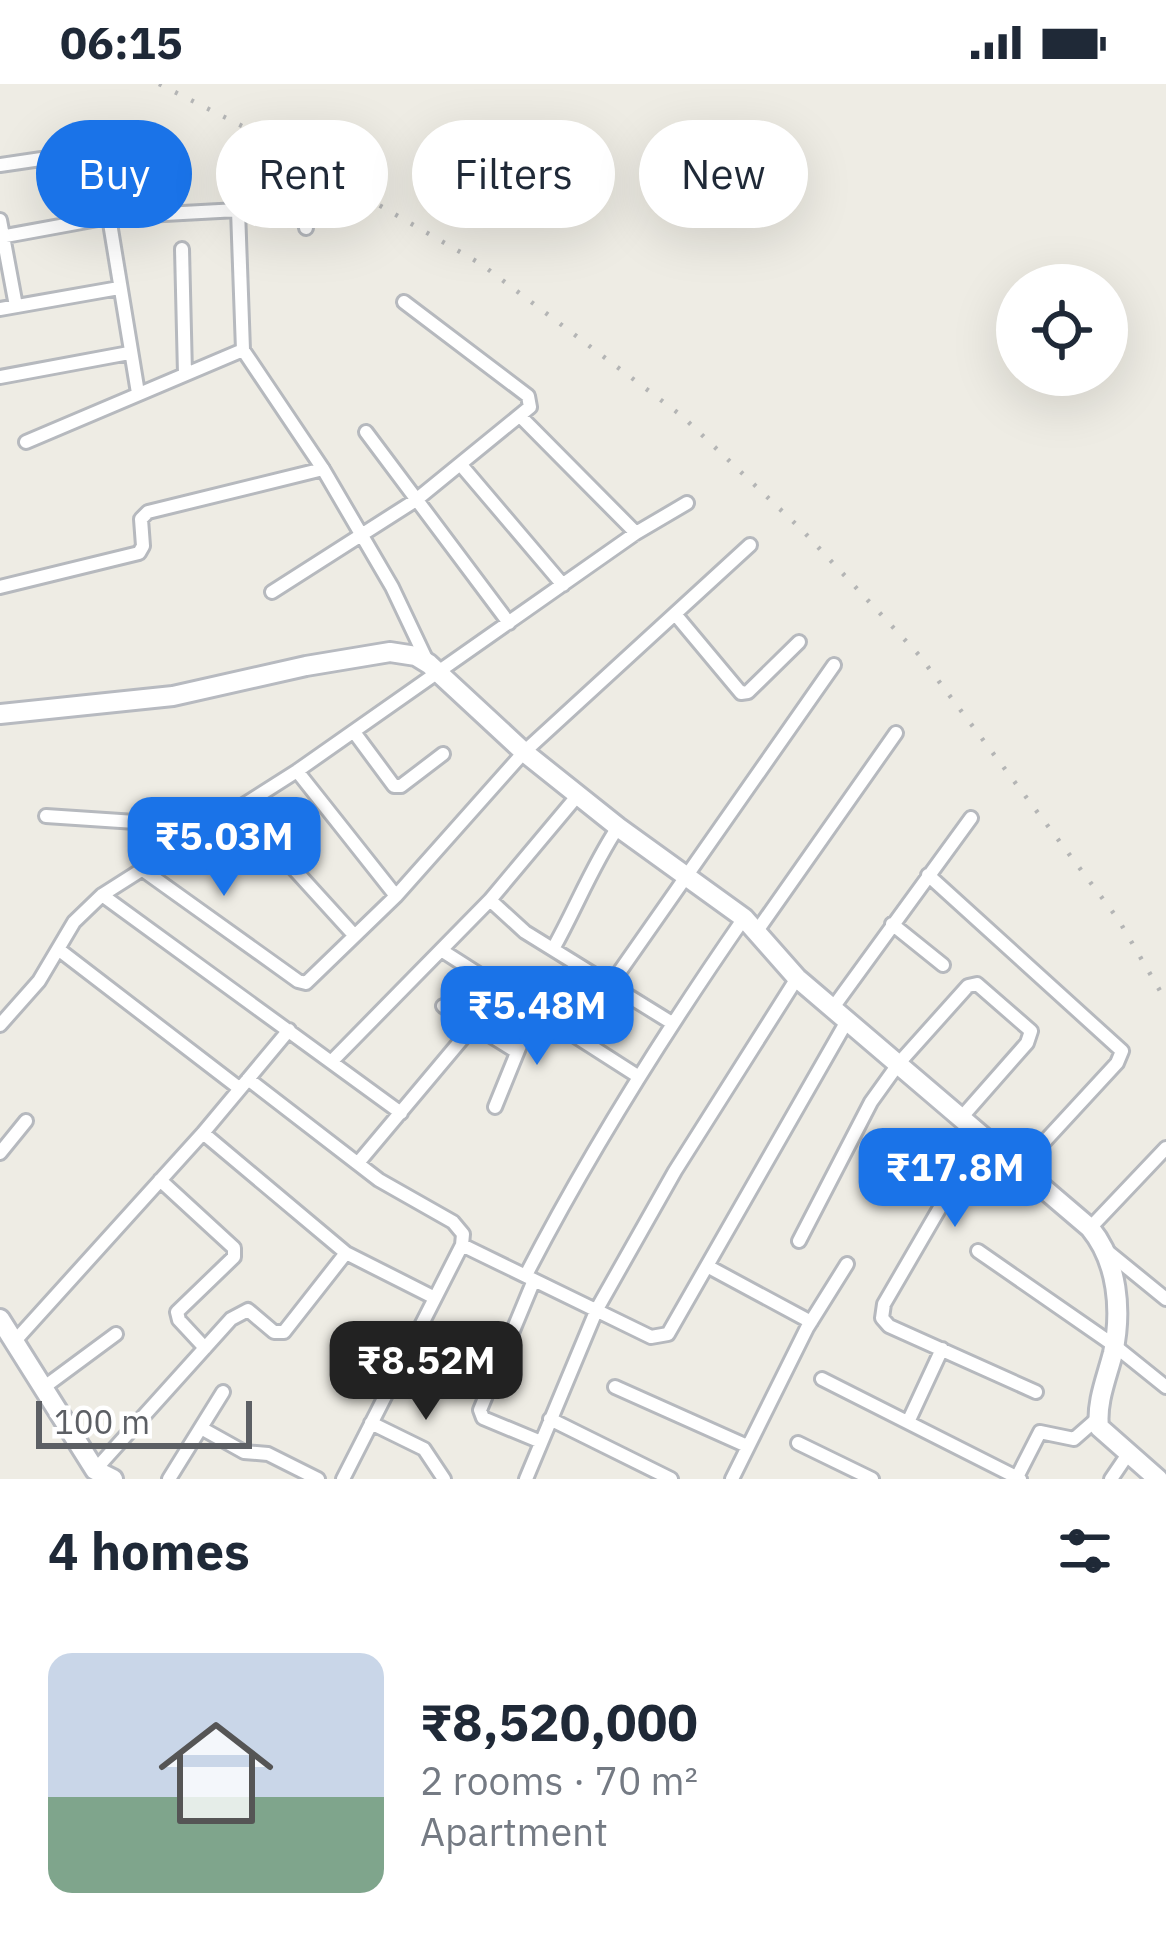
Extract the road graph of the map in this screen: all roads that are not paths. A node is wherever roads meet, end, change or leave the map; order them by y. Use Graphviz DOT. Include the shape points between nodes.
graph roads {
  1 [pos="36,159"];
  2 [pos="0,165"];
  3 [pos="0,220"];
  4 [pos="50,228"];
  5 [pos="111,228"];
  6 [pos="239,228"];
  7 [pos="2,237"];
  8 [pos="182,249"];
  9 [pos="119,288"];
  10 [pos="404,302"];
  11 [pos="16,306"];
  12 [pos="0,309"];
  13 [pos="243,350"];
  14 [pos="129,353"];
  15 [pos="185,374"];
  16 [pos="0,377"];
  17 [pos="138,393"];
  18 [pos="521,417"];
  19 [pos="366,432"];
  20 [pos="26,442"];
  21 [pos="461,465"];
  22 [pos="323,469"];
  23 [pos="416,500"];
  24 [pos="687,502"];
  25 [pos="636,533"];
  26 [pos="361,536"];
  27 [pos="751,545"];
  28 [pos="562,585"];
  29 [pos="0,587"];
  30 [pos="272,592"];
  31 [pos="675,614"];
  32 [pos="509,623"];
  33 [pos="799,642"];
  34 [pos="834,665"];
  35 [pos="434,668"];
  36 [pos="0,714"];
  37 [pos="354,732"];
  38 [pos="896,733"];
  39 [pos="524,752"];
  40 [pos="443,754"];
  41 [pos="297,771"];
  42 [pos="578,795"];
  43 [pos="246,805"];
  44 [pos="46,816"];
  45 [pos="971,818"];
  46 [pos="617,826"];
  47 [pos="212,827"];
  48 [pos="143,870"];
  49 [pos="685,874"];
  50 [pos="928,875"];
  51 [pos="102,896"];
  52 [pos="396,896"];
  53 [pos="490,900"];
  54 [pos="892,924"];
  55 [pos="751,925"];
  56 [pos="354,935"];
  57 [pos="58,949"];
  58 [pos="553,949"];
  59 [pos="441,950"];
  60 [pos="943,965"];
  61 [pos="797,978"];
  62 [pos="611,984"];
  63 [pos="443,1006"];
  64 [pos="534,1011"];
  65 [pos="839,1015"];
  66 [pos="672,1023"];
  67 [pos="0,1025"];
  68 [pos="473,1026"];
  69 [pos="289,1030"];
  70 [pos="517,1052"];
  71 [pos="333,1060"];
  72 [pos="899,1063"];
  73 [pos="636,1076"];
  74 [pos="243,1083"];
  75 [pos="495,1107"];
  76 [pos="401,1113"];
  77 [pos="961,1118"];
  78 [pos="26,1121"];
  79 [pos="203,1133"];
  80 [pos="981,1137"];
  81 [pos="1166,1148"];
  82 [pos="0,1153"];
  83 [pos="358,1163"];
  84 [pos="1021,1167"];
  85 [pos="160,1180"];
  86 [pos="1090,1228"];
  87 [pos="799,1241"];
  88 [pos="462,1245"];
  89 [pos="978,1251"];
  90 [pos="1107,1251"];
  91 [pos="346,1253"];
  92 [pos="847,1264"];
  93 [pos="707,1266"];
  94 [pos="530,1277"];
  95 [pos="435,1298"];
  96 [pos="1166,1299"];
  97 [pos="597,1309"];
  98 [pos="0,1319"];
  99 [pos="811,1322"];
  100 [pos="116,1334"];
  101 [pos="14,1342"];
  102 [pos="1114,1346"];
  103 [pos="205,1348"];
  104 [pos="942,1349"];
  105 [pos="822,1379"];
  106 [pos="615,1387"];
  107 [pos="1166,1387"];
  108 [pos="43,1388"];
  109 [pos="224,1392"];
  110 [pos="1036,1392"];
  111 [pos="1098,1418"];
  112 [pos="550,1419"];
  113 [pos="909,1420"];
  114 [pos="371,1423"];
  115 [pos="201,1428"];
  116 [pos="541,1442"];
  117 [pos="798,1443"];
  118 [pos="747,1446"];
  119 [pos="1128,1454"];
  120 [pos="839,1463"];
  121 [pos="289,1472"];
  122 [pos="103,1475"];
  123 [pos="662,1477"];
  124 [pos="1017,1478"];
  125 [pos="169,1479"];
  126 [pos="319,1479"];
  127 [pos="344,1479"];
  128 [pos="444,1479"];
  129 [pos="526,1479"];
  130 [pos="732,1479"];
  131 [pos="830,1479"];
  132 [pos="872,1479"];
  133 [pos="1111,1479"];
  134 [pos="1157,1479"];
  1 -- 2 [label="street"];
  3 -- 7 [label="street"];
  4 -- 7 [label="street"];
  5 -- 9 [label="street"];
  6 -- 13 [label="street"];
  7 -- 11 [label="street"];
  8 -- 15 [label="street"];
  9 -- 11 [label="street"];
  9 -- 14 [label="street"];
  10 -- 18 [label="street" via="527,396"];
  11 -- 12 [label="street"];
  13 -- 15 [label="street"];
  13 -- 22 [label="street"];
  14 -- 16 [label="street"];
  14 -- 17 [label="street"];
  15 -- 17 [label="street"];
  17 -- 20 [label="street"];
  18 -- 21 [label="street"];
  18 -- 25 [label="street"];
  19 -- 23 [label="street"];
  21 -- 23 [label="street"];
  21 -- 28 [label="street"];
  22 -- 26 [label="street"];
  22 -- 29 [label="street" via="148,512 139,553"];
  23 -- 26 [label="street"];
  23 -- 32 [label="street"];
  24 -- 25 [label="street"];
  25 -- 28 [label="street"];
  26 -- 30 [label="street"];
  26 -- 35 [label="street"];
  27 -- 31 [label="street"];
  28 -- 32 [label="street"];
  31 -- 33 [label="street" via="741,693"];
  31 -- 39 [label="street"];
  32 -- 35 [label="street"];
  34 -- 49 [label="street"];
  35 -- 36 [label="street" via="390,652 172,696"];
  35 -- 37 [label="street"];
  35 -- 39 [label="street"];
  37 -- 40 [label="street" via="394,786"];
  37 -- 41 [label="street"];
  38 -- 55 [label="street"];
  39 -- 42 [label="street"];
  39 -- 52 [label="street"];
  41 -- 43 [label="street"];
  41 -- 52 [label="street"];
  42 -- 46 [label="street"];
  42 -- 53 [label="street"];
  43 -- 47 [label="street"];
  43 -- 56 [label="street"];
  44 -- 47 [label="street"];
  45 -- 50 [label="street"];
  46 -- 49 [label="street"];
  46 -- 58 [label="street"];
  47 -- 48 [label="street"];
  48 -- 51 [label="street"];
  48 -- 56 [label="street" via="298,981 310,980"];
  49 -- 55 [label="street"];
  49 -- 62 [label="street"];
  50 -- 54 [label="street"];
  50 -- 84 [label="street" via="1122,1051"];
  51 -- 57 [label="street"];
  51 -- 69 [label="street"];
  52 -- 56 [label="street"];
  53 -- 58 [label="street"];
  53 -- 59 [label="street"];
  54 -- 60 [label="street"];
  54 -- 65 [label="street"];
  55 -- 61 [label="street"];
  55 -- 66 [label="street"];
  57 -- 67 [label="street"];
  57 -- 74 [label="street"];
  58 -- 62 [label="street"];
  59 -- 64 [label="street"];
  59 -- 71 [label="street"];
  61 -- 65 [label="street"];
  61 -- 97 [label="street"];
  62 -- 66 [label="street"];
  63 -- 68 [label="street"];
  64 -- 70 [label="street"];
  64 -- 73 [label="street"];
  65 -- 72 [label="street"];
  65 -- 93 [label="street"];
  66 -- 73 [label="street"];
  68 -- 70 [label="street"];
  68 -- 76 [label="street"];
  69 -- 71 [label="street"];
  69 -- 74 [label="street"];
  70 -- 75 [label="street"];
  71 -- 76 [label="street"];
  72 -- 77 [label="street"];
  72 -- 77 [label="street" via="972,984 1029,1027 1027,1043"];
  72 -- 87 [label="street" via="861,1118"];
  73 -- 94 [label="street"];
  74 -- 79 [label="street"];
  74 -- 83 [label="street"];
  76 -- 83 [label="street"];
  77 -- 80 [label="street"];
  78 -- 82 [label="street"];
  79 -- 85 [label="street"];
  79 -- 91 [label="street"];
  80 -- 84 [label="street"];
  80 -- 104 [label="street" via="882,1311 889,1326"];
  81 -- 86 [label="street"];
  83 -- 88 [label="street" via="453,1222"];
  84 -- 86 [label="street"];
  85 -- 101 [label="street"];
  85 -- 103 [label="street" via="234,1248 177,1312"];
  86 -- 90 [label="street"];
  88 -- 94 [label="street"];
  88 -- 95 [label="street"];
  89 -- 102 [label="street"];
  90 -- 96 [label="street"];
  90 -- 102 [label="street"];
  91 -- 95 [label="street"];
  91 -- 103 [label="street" via="290,1329 274,1332 242,1311"];
  92 -- 99 [label="street"];
  93 -- 97 [label="street" via="662,1337"];
  93 -- 99 [label="street"];
  94 -- 97 [label="street"];
  94 -- 116 [label="street" via="480,1410"];
  95 -- 114 [label="street"];
  97 -- 112 [label="street"];
  98 -- 101 [label="street"];
  99 -- 118 [label="street"];
  100 -- 108 [label="street"];
  101 -- 108 [label="street"];
  102 -- 107 [label="street"];
  102 -- 111 [label="street"];
  103 -- 122 [label="street"];
  104 -- 110 [label="street"];
  104 -- 113 [label="street"];
  105 -- 113 [label="street"];
  106 -- 118 [label="street"];
  108 -- 122 [label="street"];
  109 -- 115 [label="street"];
  111 -- 119 [label="street"];
  111 -- 124 [label="street" via="1074,1439 1040,1432"];
  112 -- 116 [label="street"];
  112 -- 123 [label="street"];
  113 -- 124 [label="street"];
  114 -- 127 [label="street"];
  114 -- 128 [label="street" via="424,1449"];
  115 -- 121 [label="street" via="244,1452 263,1452"];
  115 -- 125 [label="street"];
  116 -- 129 [label="street"];
  117 -- 120 [label="street"];
  118 -- 130 [label="street"];
  119 -- 133 [label="street"];
  119 -- 134 [label="street"];
  120 -- 131 [label="street"];
  120 -- 132 [label="street"];
  121 -- 126 [label="street"];
}
